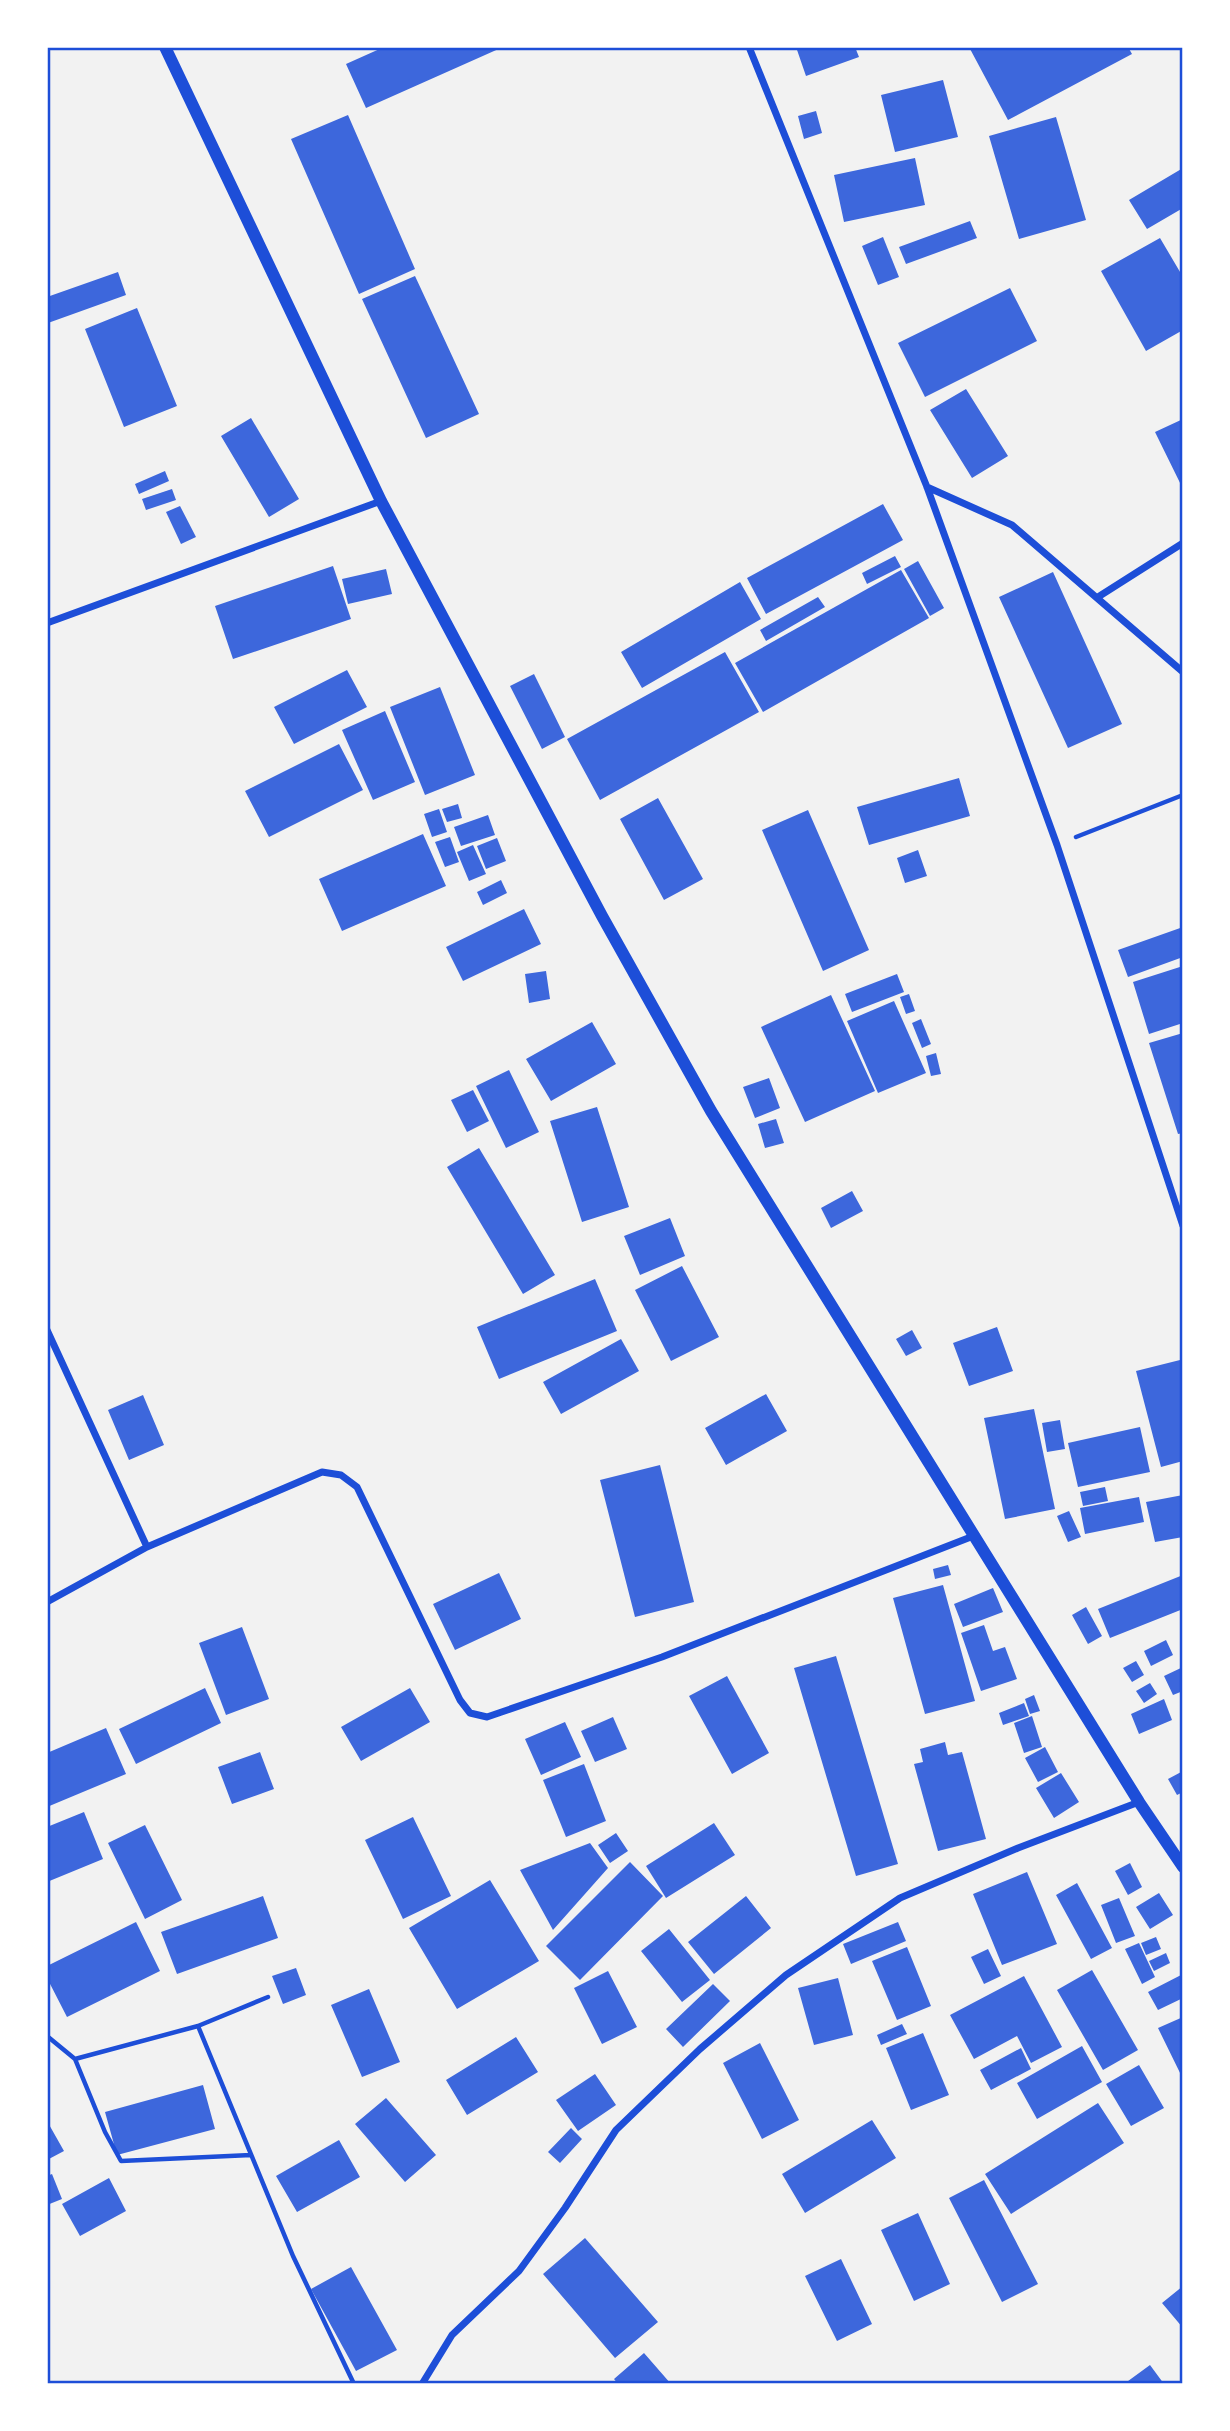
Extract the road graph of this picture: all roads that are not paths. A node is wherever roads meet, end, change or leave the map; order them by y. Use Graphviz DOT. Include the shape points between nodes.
graph roads {
  1 [pos="165,47"];
  2 [pos="749,47"];
  3 [pos="927,487"];
  4 [pos="381,501"];
  5 [pos="1183,544"];
  6 [pos="1098,597"];
  7 [pos="47,623"];
  8 [pos="1183,672"];
  9 [pos="1183,1226"];
  10 [pos="47,1330"];
  11 [pos="976,1535"];
  12 [pos="147,1547"];
  13 [pos="47,1602"];
  14 [pos="1139,1802"];
  15 [pos="1183,1867"];
  16 [pos="422,2384"];
  1 -- 4 [label="street"];
  2 -- 3 [label="street"];
  3 -- 6 [label="street" via="1012,525"];
  3 -- 9 [label="street" via="1057,845"];
  4 -- 7 [label="street"];
  4 -- 11 [label="street" via="711,1111"];
  5 -- 6 [label="street"];
  6 -- 8 [label="street"];
  10 -- 12 [label="street"];
  11 -- 12 [label="street" via="662,1657 487,1717 470,1713 460,1700 357,1487 341,1475 322,1472"];
  11 -- 14 [label="street"];
  12 -- 13 [label="street"];
  14 -- 15 [label="street"];
  14 -- 16 [label="street" via="900,1898 786,1975 616,2130 519,2271 452,2335"];
}
